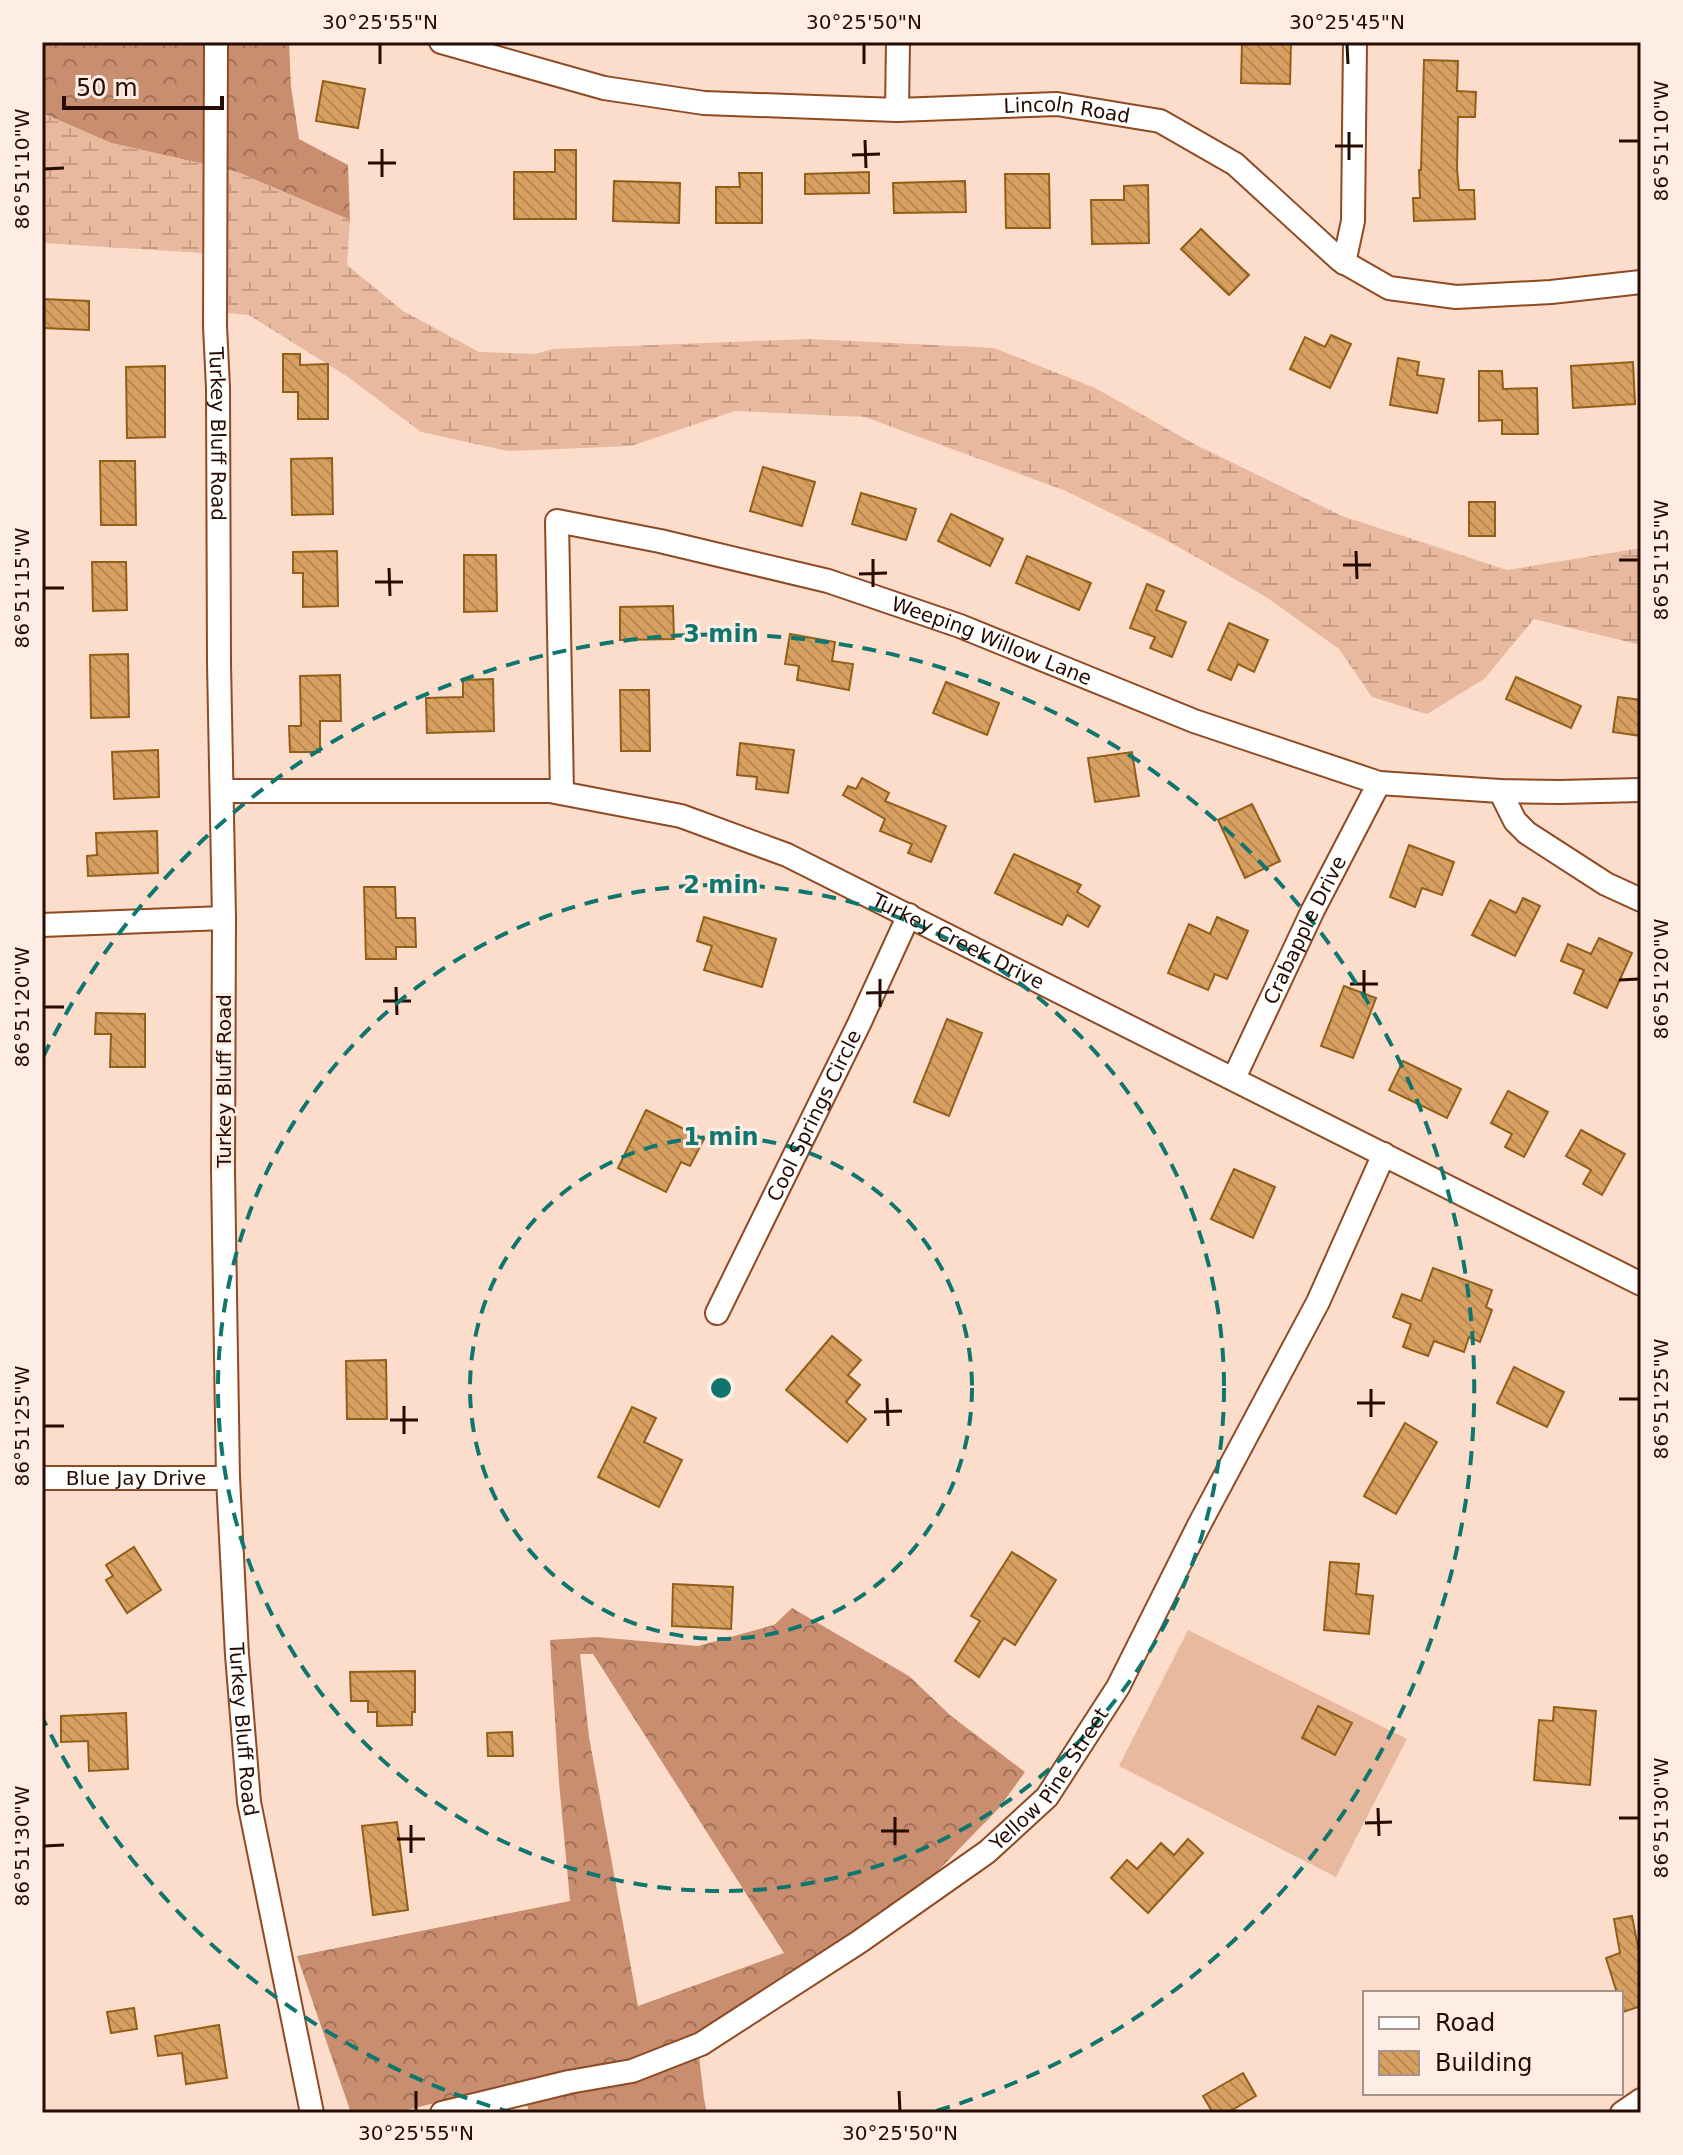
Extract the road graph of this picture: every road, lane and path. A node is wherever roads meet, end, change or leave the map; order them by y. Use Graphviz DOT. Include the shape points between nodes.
graph roads {
  1 [pos="216,42"];
  2 [pos="441,42"];
  3 [pos="898,42"];
  4 [pos="1355,42"];
  5 [pos="897,110"];
  6 [pos="1344,263"];
  7 [pos="1641,282"];
  8 [pos="1379,783"];
  9 [pos="1641,790"];
  10 [pos="222,791"];
  11 [pos="1500,791"];
  12 [pos="562,793"];
  13 [pos="1641,900"];
  14 [pos="909,915"];
  15 [pos="224,918"];
  16 [pos="42,925"];
  17 [pos="1234,1078"];
  18 [pos="1384,1154"];
  19 [pos="1641,1284"];
  20 [pos="717,1313"];
  21 [pos="42,1478"];
  22 [pos="228,1478"];
  23 [pos="1641,2100"];
  24 [pos="312,2113"];
  25 [pos="442,2113"];
  26 [pos="1622,2113"];
  1 -- 10 [label="street, Turkey Bluff Road"];
  2 -- 5 [label="street, Lincoln Road" via="604,88 704,103"];
  3 -- 5 [label="street"];
  4 -- 6 [label="street" via="1353,221"];
  5 -- 6 [label="street, Lincoln Road" via="1057,104 1160,121 1235,164"];
  6 -- 7 [label="street, Lincoln Road" via="1389,288 1456,297"];
  8 -- 11 [label="street, Weeping Willow Lane"];
  8 -- 12 [label="street, Weeping Willow Lane" via="1194,721 960,626 828,581 557,521"];
  8 -- 17 [label="street, Crabapple Drive"];
  9 -- 11 [label="street, Weeping Willow Lane"];
  10 -- 12 [label="street, Turkey Creek Drive"];
  10 -- 15 [label="street, Turkey Bluff Road"];
  11 -- 13 [label="street" via="1527,833"];
  12 -- 14 [label="street, Turkey Creek Drive" via="681,816 787,855"];
  14 -- 17 [label="street, Turkey Creek Drive"];
  14 -- 20 [label="street, Cool Springs Circle"];
  15 -- 16 [label="street"];
  15 -- 22 [label="street, Turkey Bluff Road"];
  17 -- 18 [label="street, Turkey Creek Drive"];
  18 -- 19 [label="street, Turkey Creek Drive"];
  18 -- 25 [label="street, Yellow Pine Street" via="1318,1302 1118,1687 1047,1797 987,1852 701,2044 632,2071"];
  21 -- 22 [label="street, Blue Jay Drive"];
  22 -- 24 [label="street, Turkey Bluff Road" via="249,1802"];
  23 -- 26 [label="street"];
}
